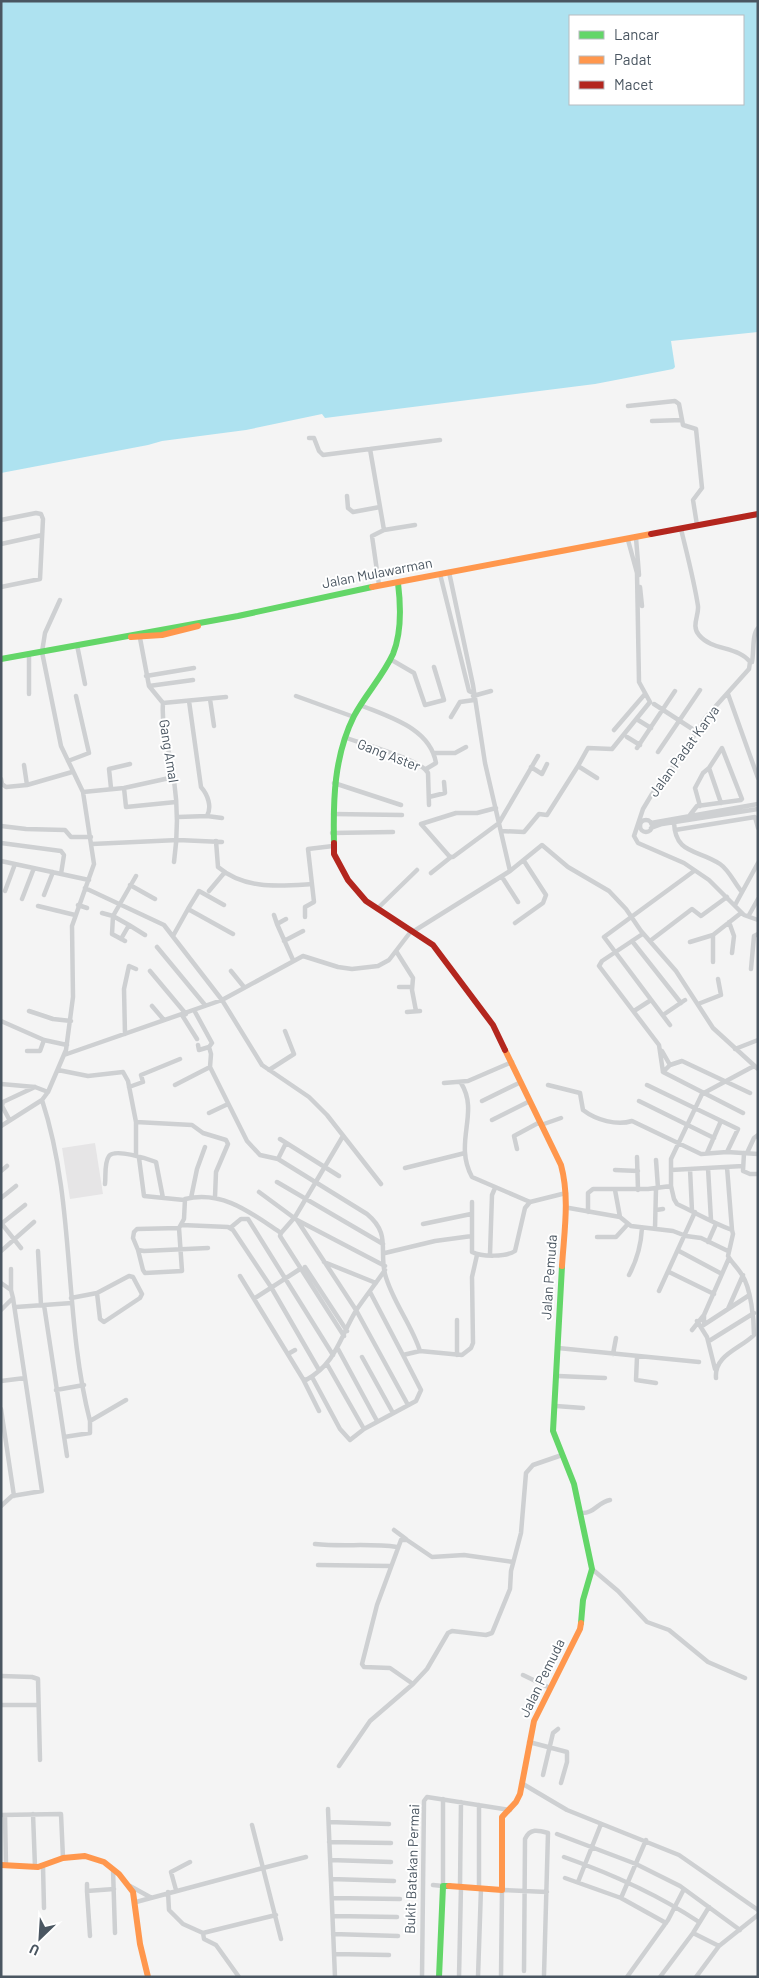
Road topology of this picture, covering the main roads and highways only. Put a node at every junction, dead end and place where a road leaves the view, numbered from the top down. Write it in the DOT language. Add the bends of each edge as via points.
graph roads {
  1 [pos="758,514"];
  2 [pos="398,583"];
  3 [pos="161,632"];
  4 [pos="128,637"];
  5 [pos="1,659"];
  6 [pos="4,1865"];
  7 [pos="480,1888"];
  8 [pos="148,1977"];
  9 [pos="439,1977"];
  1 -- 2 [label="main road, Jalan Mulawarman"];
  2 -- 3 [label="main road, Jalan Mulawarman"];
  2 -- 7 [label="main road, Jalan Pemuda" via="400,626 397,642 354,717 334,783 333,846 340,869 366,901 434,945 463,982 493,1025 561,1165 568,1208 560,1288 553,1431 574,1484 592,1569 583,1600 580,1629 534,1721 523,1784 516,1802 502,1818 502,1890"];
  3 -- 4 [label="main road"];
  3 -- 4 [label="main road" via="140,638"];
  4 -- 5 [label="main road"];
  6 -- 8 [label="main road" via="35,1867 63,1858 86,1856 113,1869 130,1886 136,1902 140,1944"];
  7 -- 9 [label="main road, Bukit Batakan Permai" via="443,1886"];
}
